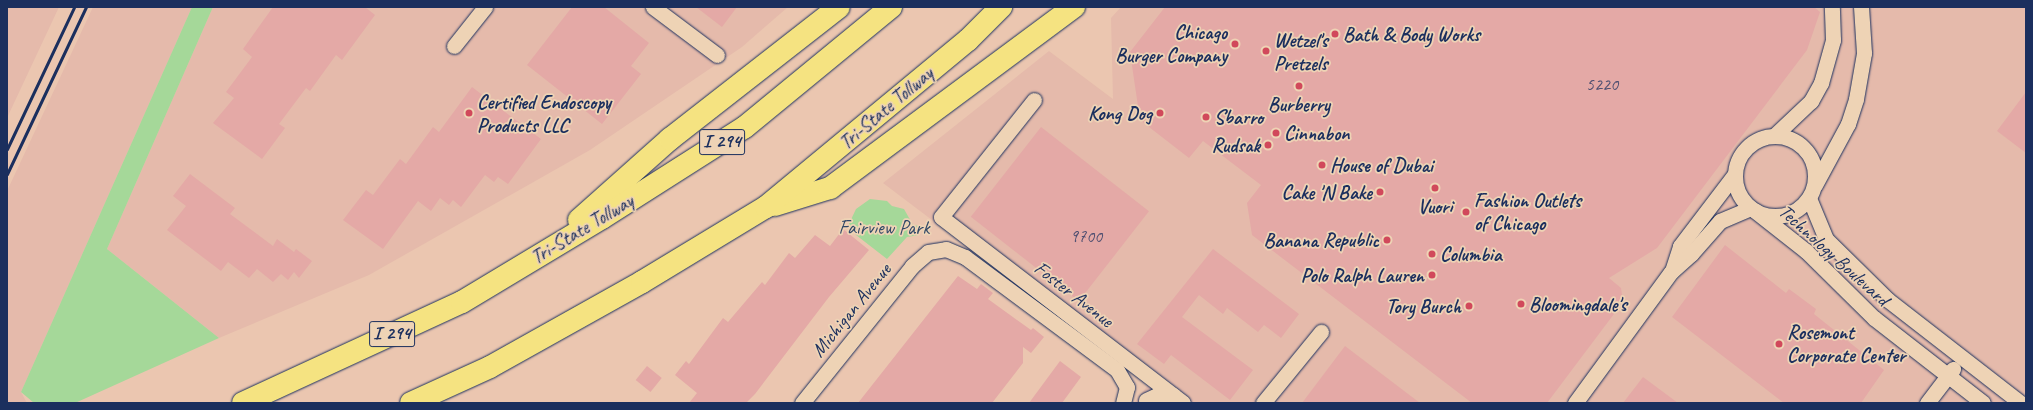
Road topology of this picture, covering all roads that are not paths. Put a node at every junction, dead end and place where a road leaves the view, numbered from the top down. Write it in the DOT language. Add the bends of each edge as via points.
graph roads {
  1 [pos="485,7"];
  2 [pos="653,7"];
  3 [pos="839,7"];
  4 [pos="892,7"];
  5 [pos="1001,7"];
  6 [pos="1074,7"];
  7 [pos="1832,7"];
  8 [pos="1861,7"];
  9 [pos="454,46"];
  10 [pos="717,55"];
  11 [pos="1034,100"];
  12 [pos="1775,135"];
  13 [pos="1734,175"];
  14 [pos="1811,193"];
  15 [pos="766,207"];
  16 [pos="1752,209"];
  17 [pos="936,250"];
  18 [pos="538,256"];
  19 [pos="1671,272"];
  20 [pos="1320,332"];
  21 [pos="1961,358"];
  22 [pos="1948,376"];
  23 [pos="1178,399"];
  24 [pos="1146,400"];
  25 [pos="243,403"];
  26 [pos="411,403"];
  27 [pos="802,403"];
  28 [pos="1123,403"];
  29 [pos="1263,403"];
  30 [pos="1575,403"];
  31 [pos="1927,403"];
  32 [pos="1983,403"];
  33 [pos="2021,403"];
  1 -- 9 [label="street"];
  2 -- 10 [label="street"];
  3 -- 18 [label="highway" via="670,139"];
  4 -- 18 [label="highway, Tri-State Tollway / I 294" via="745,127"];
  5 -- 15 [label="highway, Tri-State Tollway" via="968,40"];
  6 -- 15 [label="highway" via="830,188"];
  7 -- 12 [label="street" via="1833,40 1820,83 1806,106"];
  8 -- 14 [label="street" via="1864,53 1856,99 1848,124"];
  11 -- 23 [label="street, Foster Avenue" via="941,217"];
  12 -- 13 [label="street" via="1758,139 1747,146 1738,157"];
  12 -- 14 [label="street" via="1799,143 1808,152 1816,176"];
  13 -- 16 [label="street" via="1738,193"];
  13 -- 19 [label="street" via="1680,246"];
  14 -- 16 [label="street" via="1790,214 1765,215"];
  14 -- 21 [label="street, Technology Boulevard" via="1826,239 1888,300"];
  15 -- 26 [label="highway, Tri-State Tollway" via="642,282 490,367"];
  16 -- 19 [label="street" via="1720,221 1692,254"];
  16 -- 22 [label="street, Technology Boulevard" via="1806,251 1874,318"];
  17 -- 27 [label="street, Michigan Avenue" via="928,252 912,266"];
  17 -- 28 [label="street, Foster Avenue" via="946,249 965,257 1117,370 1127,387"];
  18 -- 25 [label="highway, Tri-State Tollway / I 294" via="462,302"];
  19 -- 30 [label="street"];
  20 -- 29 [label="street"];
  21 -- 22 [label="street"];
  21 -- 33 [label="street, Technology Boulevard"];
  22 -- 31 [label="street"];
  22 -- 32 [label="street, Technology Boulevard"];
  23 -- 24 [label="street" via="1157,395"];
}
